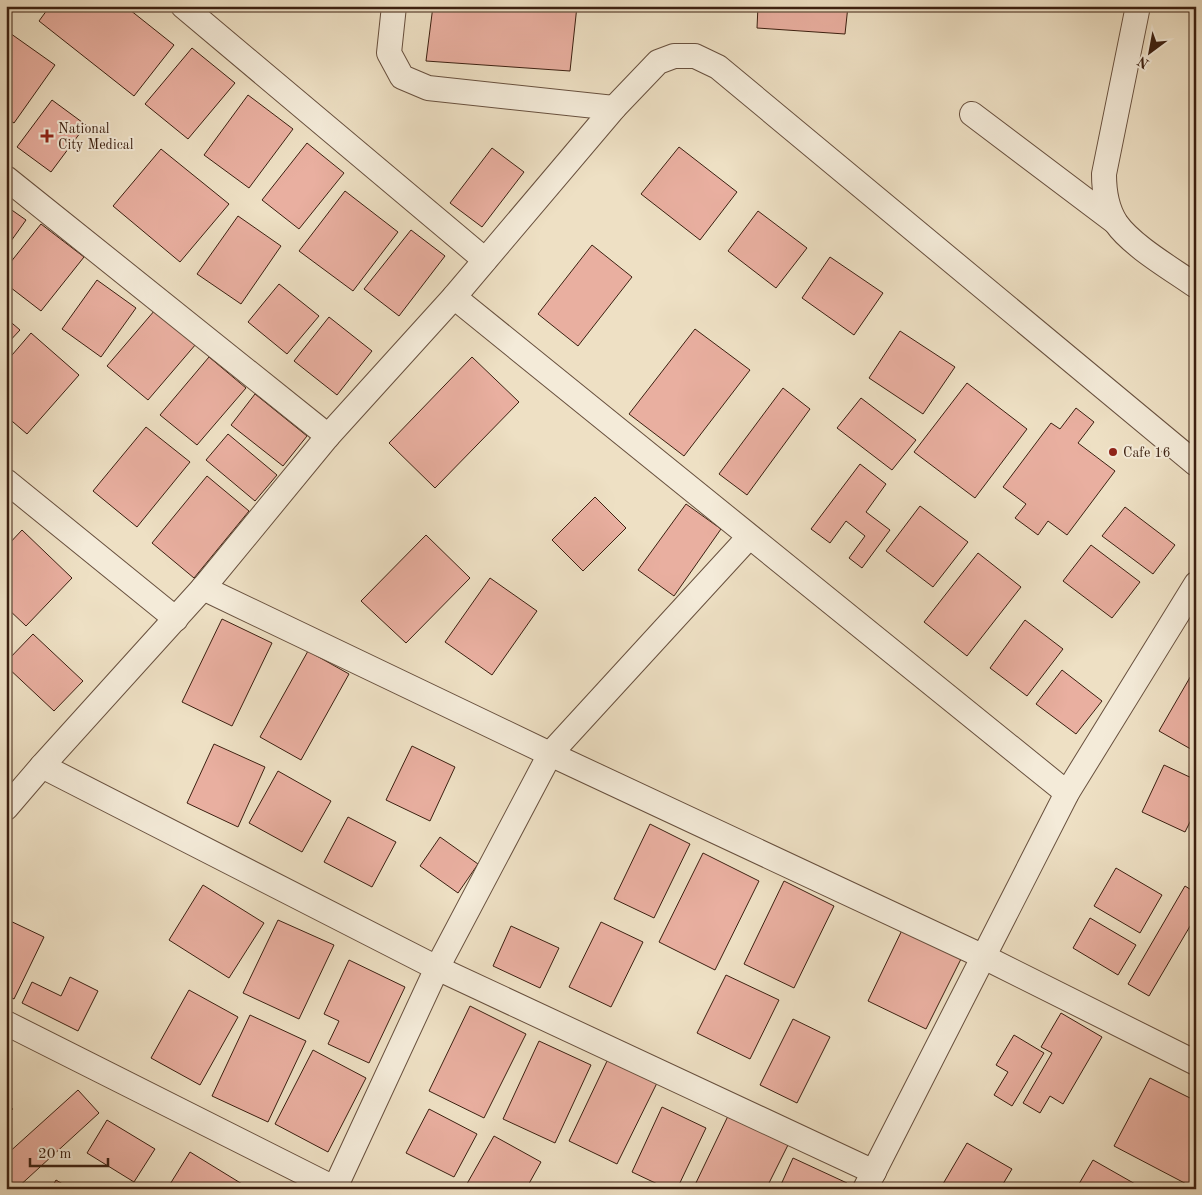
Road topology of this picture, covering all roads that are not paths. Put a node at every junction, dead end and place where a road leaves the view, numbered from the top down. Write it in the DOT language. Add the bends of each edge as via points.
graph roads {
  1 [pos="183,6"];
  2 [pos="394,6"];
  3 [pos="1138,6"];
  4 [pos="614,108"];
  5 [pos="972,114"];
  6 [pos="6,178"];
  7 [pos="1116,222"];
  8 [pos="485,260"];
  9 [pos="1196,286"];
  10 [pos="454,298"];
  11 [pos="328,436"];
  12 [pos="1193,455"];
  13 [pos="6,481"];
  14 [pos="749,537"];
  15 [pos="1196,584"];
  16 [pos="203,588"];
  17 [pos="176,619"];
  18 [pos="550,754"];
  19 [pos="42,766"];
  20 [pos="1066,793"];
  21 [pos="6,808"];
  22 [pos="982,956"];
  23 [pos="437,968"];
  24 [pos="6,1023"];
  25 [pos="1196,1063"];
  26 [pos="869,1180"];
  27 [pos="335,1188"];
  1 -- 8 [label="street"];
  2 -- 4 [label="street" via="389,53 402,78 428,88"];
  3 -- 7 [label="street" via="1104,174 1104,191"];
  4 -- 8 [label="street"];
  4 -- 12 [label="street" via="658,62 674,56 695,56 718,66"];
  5 -- 7 [label="street"];
  6 -- 11 [label="street"];
  7 -- 9 [label="street" via="1136,243"];
  8 -- 10 [label="street"];
  10 -- 11 [label="street"];
  10 -- 14 [label="street"];
  11 -- 16 [label="street"];
  13 -- 17 [label="street"];
  14 -- 18 [label="street"];
  14 -- 20 [label="street"];
  15 -- 20 [label="street"];
  16 -- 17 [label="street"];
  16 -- 18 [label="street"];
  17 -- 19 [label="street"];
  18 -- 22 [label="street"];
  18 -- 23 [label="street"];
  19 -- 21 [label="street"];
  19 -- 23 [label="street"];
  20 -- 22 [label="street"];
  22 -- 25 [label="street"];
  22 -- 26 [label="street"];
  23 -- 26 [label="street"];
  23 -- 27 [label="street"];
  24 -- 27 [label="street"];
}
